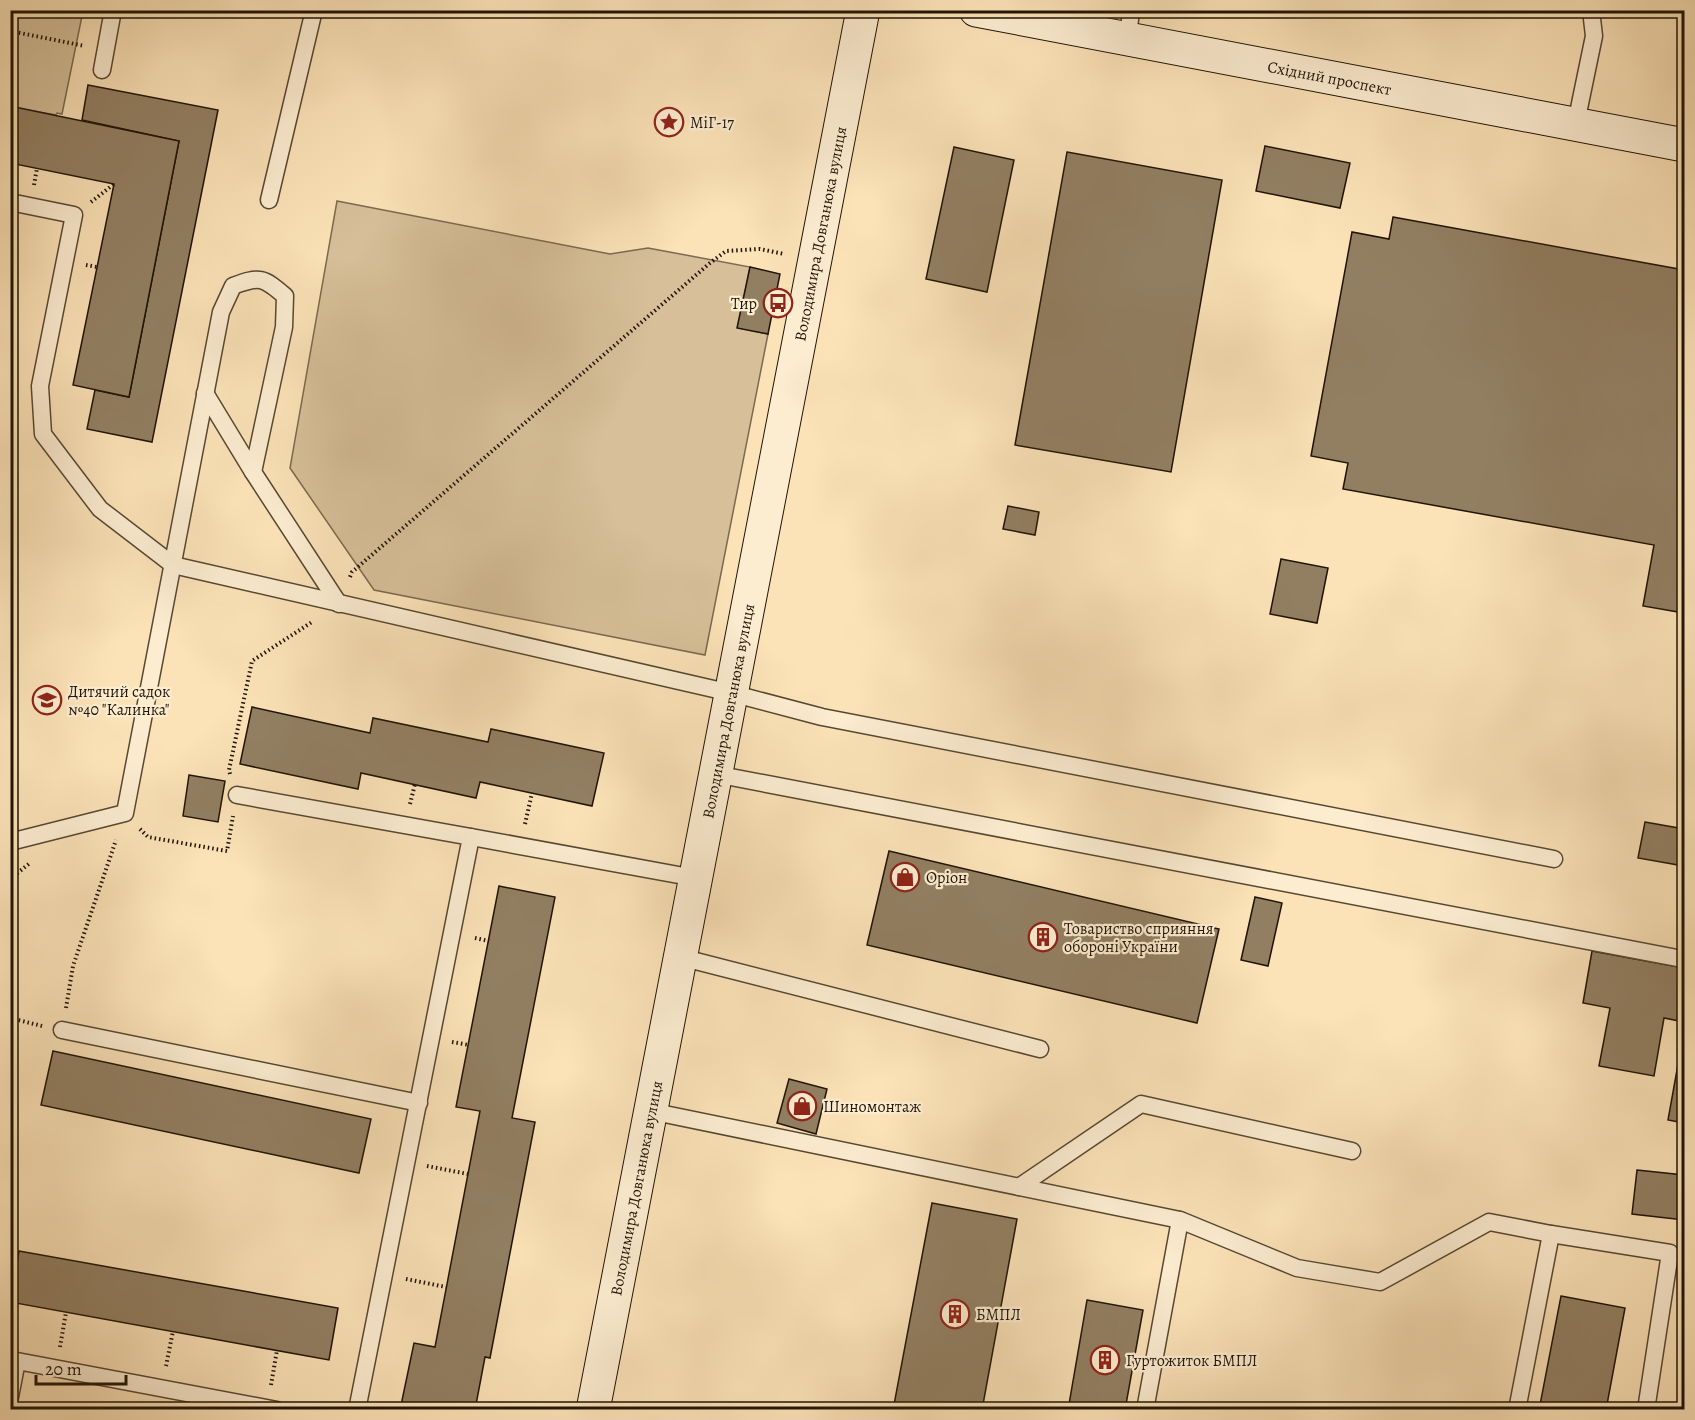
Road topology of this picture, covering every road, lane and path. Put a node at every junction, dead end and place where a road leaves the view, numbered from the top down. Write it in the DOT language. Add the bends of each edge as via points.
graph roads {
  1 [pos="113,10"];
  2 [pos="314,10"];
  3 [pos="863,10"];
  4 [pos="976,10"];
  5 [pos="1592,10"];
  6 [pos="1130,24"];
  7 [pos="10,31"];
  8 [pos="106,50"];
  9 [pos="102,70"];
  10 [pos="1576,123"];
  11 [pos="1684,145"];
  12 [pos="269,200"];
  13 [pos="10,202"];
  14 [pos="748,250"];
  15 [pos="206,393"];
  16 [pos="253,472"];
  17 [pos="173,565"];
  18 [pos="339,604"];
  19 [pos="731,693"];
  20 [pos="715,774"];
  21 [pos="532,793"];
  22 [pos="237,795"];
  23 [pos="125,813"];
  24 [pos="471,837"];
  25 [pos="10,842"];
  26 [pos="520,847"];
  27 [pos="1554,859"];
  28 [pos="695,878"];
  29 [pos="680,957"];
  30 [pos="1677,958"];
  31 [pos="10,1018"];
  32 [pos="62,1030"];
  33 [pos="1040,1049"];
  34 [pos="419,1103"];
  35 [pos="650,1112"];
  36 [pos="1352,1150"];
  37 [pos="407,1162"];
  38 [pos="468,1174"];
  39 [pos="1019,1187"];
  40 [pos="1180,1220"];
  41 [pos="1551,1234"];
  42 [pos="384,1275"];
  43 [pos="446,1287"];
  44 [pos="66,1312"];
  45 [pos="173,1332"];
  46 [pos="277,1350"];
  47 [pos="56,1368"];
  48 [pos="162,1388"];
  49 [pos="10,1397"];
  50 [pos="272,1409"];
  51 [pos="357,1410"];
  52 [pos="593,1410"];
  53 [pos="1145,1410"];
  54 [pos="1517,1410"];
  55 [pos="1646,1410"];
  1 -- 8 [label="lane"];
  2 -- 12 [label="lane"];
  3 -- 19 [label="main road, Володимира Довганюка вулиця"];
  4 -- 6 [label="main road, Східний проспект"];
  5 -- 10 [label="lane" via="1594,36"];
  6 -- 10 [label="main road, Східний проспект"];
  7 -- 8 [label="path"];
  8 -- 9 [label="lane"];
  10 -- 11 [label="main road, Східний проспект"];
  13 -- 17 [label="lane" via="74,215 40,386 43,434 100,509"];
  14 -- 18 [label="path" via="726,251 710,263 379,548 352,572"];
  15 -- 16 [label="lane"];
  15 -- 16 [label="lane" via="221,312 233,286 254,278 269,282 285,296 284,327"];
  15 -- 17 [label="lane"];
  16 -- 18 [label="lane"];
  17 -- 18 [label="lane"];
  17 -- 23 [label="lane"];
  18 -- 19 [label="lane"];
  18 -- 22 [label="path" via="252,660 229,770"];
  19 -- 20 [label="main road, Володимира Довганюка вулиця"];
  19 -- 27 [label="lane" via="822,717"];
  20 -- 28 [label="main road, Володимира Довганюка вулиця"];
  20 -- 30 [label="lane"];
  21 -- 26 [label="path"];
  22 -- 23 [label="path" via="227,851 148,837"];
  22 -- 24 [label="lane"];
  23 -- 25 [label="lane"];
  23 -- 32 [label="path" via="74,966"];
  24 -- 26 [label="lane"];
  24 -- 34 [label="lane"];
  26 -- 28 [label="lane"];
  28 -- 29 [label="main road, Володимира Довганюка вулиця"];
  29 -- 33 [label="lane"];
  29 -- 35 [label="main road, Володимира Довганюка вулиця"];
  31 -- 32 [label="path"];
  32 -- 34 [label="lane"];
  34 -- 37 [label="lane"];
  35 -- 39 [label="lane"];
  35 -- 52 [label="main road, Володимира Довганюка вулиця"];
  36 -- 39 [label="lane" via="1141,1104"];
  37 -- 38 [label="path"];
  37 -- 42 [label="lane"];
  39 -- 40 [label="lane"];
  40 -- 41 [label="lane" via="1297,1268 1380,1282 1489,1222"];
  40 -- 53 [label="lane"];
  41 -- 54 [label="lane"];
  41 -- 55 [label="lane" via="1670,1253"];
  42 -- 43 [label="path"];
  42 -- 51 [label="lane"];
  44 -- 47 [label="path"];
  45 -- 48 [label="path"];
  46 -- 50 [label="path"];
  47 -- 48 [label="lane"];
  47 -- 49 [label="lane" via="17,1362"];
  48 -- 50 [label="lane"];
}
